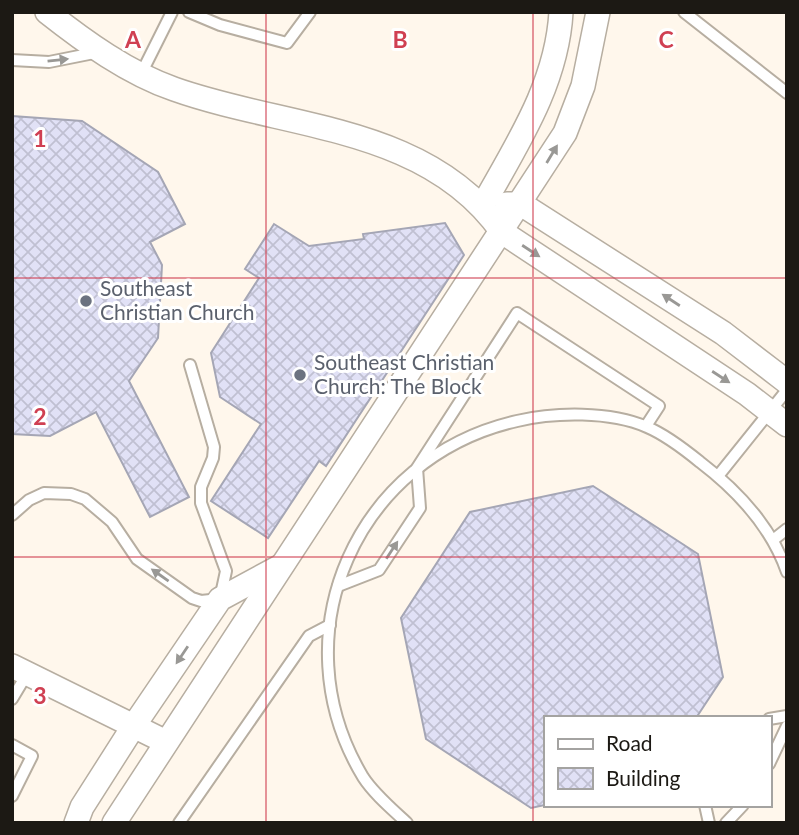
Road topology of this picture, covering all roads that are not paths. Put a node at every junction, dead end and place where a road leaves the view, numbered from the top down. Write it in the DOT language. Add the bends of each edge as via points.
graph roads {
  1 [pos="47,12"];
  2 [pos="172,12"];
  3 [pos="190,12"];
  4 [pos="310,12"];
  5 [pos="561,12"];
  6 [pos="598,12"];
  7 [pos="684,12"];
  8 [pos="103,51"];
  9 [pos="12,60"];
  10 [pos="141,74"];
  11 [pos="787,93"];
  12 [pos="521,204"];
  13 [pos="483,205"];
  14 [pos="502,233"];
  15 [pos="190,365"];
  16 [pos="787,382"];
  17 [pos="787,390"];
  18 [pos="778,418"];
  19 [pos="646,426"];
  20 [pos="417,468"];
  21 [pos="718,476"];
  22 [pos="12,516"];
  23 [pos="787,529"];
  24 [pos="773,540"];
  25 [pos="283,565"];
  26 [pos="787,572"];
  27 [pos="338,586"];
  28 [pos="220,598"];
  29 [pos="330,625"];
  30 [pos="20,670"];
  31 [pos="212,675"];
  32 [pos="12,699"];
  33 [pos="787,726"];
  34 [pos="133,727"];
  35 [pos="166,742"];
  36 [pos="12,745"];
  37 [pos="771,760"];
  38 [pos="12,796"];
  39 [pos="741,807"];
  40 [pos="76,823"];
  41 [pos="114,823"];
  42 [pos="179,823"];
  43 [pos="407,823"];
  44 [pos="726,823"];
  1 -- 8 [label="street"];
  2 -- 10 [label="lane"];
  3 -- 4 [label="lane" via="287,43"];
  5 -- 13 [label="street" via="553,65 538,106"];
  12 -- 6 [label="street, one-way" via="565,133 583,86"];
  7 -- 11 [label="lane"];
  9 -- 8 [label="lane, one-way" via="49,62"];
  8 -- 10 [label="street"];
  10 -- 13 [label="street" via="213,102 369,139 441,175"];
  12 -- 13 [label="street"];
  12 -- 14 [label="street"];
  16 -- 12 [label="street, one-way" via="723,333"];
  13 -- 14 [label="street"];
  14 -- 18 [label="street, one-way"];
  14 -- 25 [label="street"];
  15 -- 28 [label="lane" via="214,447 201,495 226,570"];
  17 -- 18 [label="lane"];
  18 -- 21 [label="lane"];
  19 -- 20 [label="lane" via="586,414 542,415 493,426 449,444"];
  19 -- 20 [label="lane" via="659,406 517,313"];
  19 -- 21 [label="lane"];
  20 -- 27 [label="lane" via="362,528"];
  27 -- 20 [label="lane, one-way" via="379,570 419,508"];
  21 -- 24 [label="lane" via="756,513"];
  28 -- 22 [label="lane, one-way" via="192,598 137,559 112,522 85,499 44,493"];
  23 -- 24 [label="lane"];
  24 -- 26 [label="lane"];
  25 -- 28 [label="street"];
  25 -- 31 [label="street"];
  27 -- 29 [label="lane"];
  28 -- 31 [label="street" via="221,636"];
  28 -- 34 [label="street, one-way"];
  29 -- 42 [label="lane" via="309,636"];
  29 -- 43 [label="lane" via="332,703 344,738 364,779"];
  30 -- 32 [label="lane"];
  30 -- 34 [label="street"];
  31 -- 35 [label="street"];
  33 -- 37 [label="lane"];
  34 -- 35 [label="street"];
  34 -- 40 [label="street"];
  35 -- 41 [label="street"];
  36 -- 38 [label="lane" via="32,756"];
  39 -- 44 [label="lane"];
}
